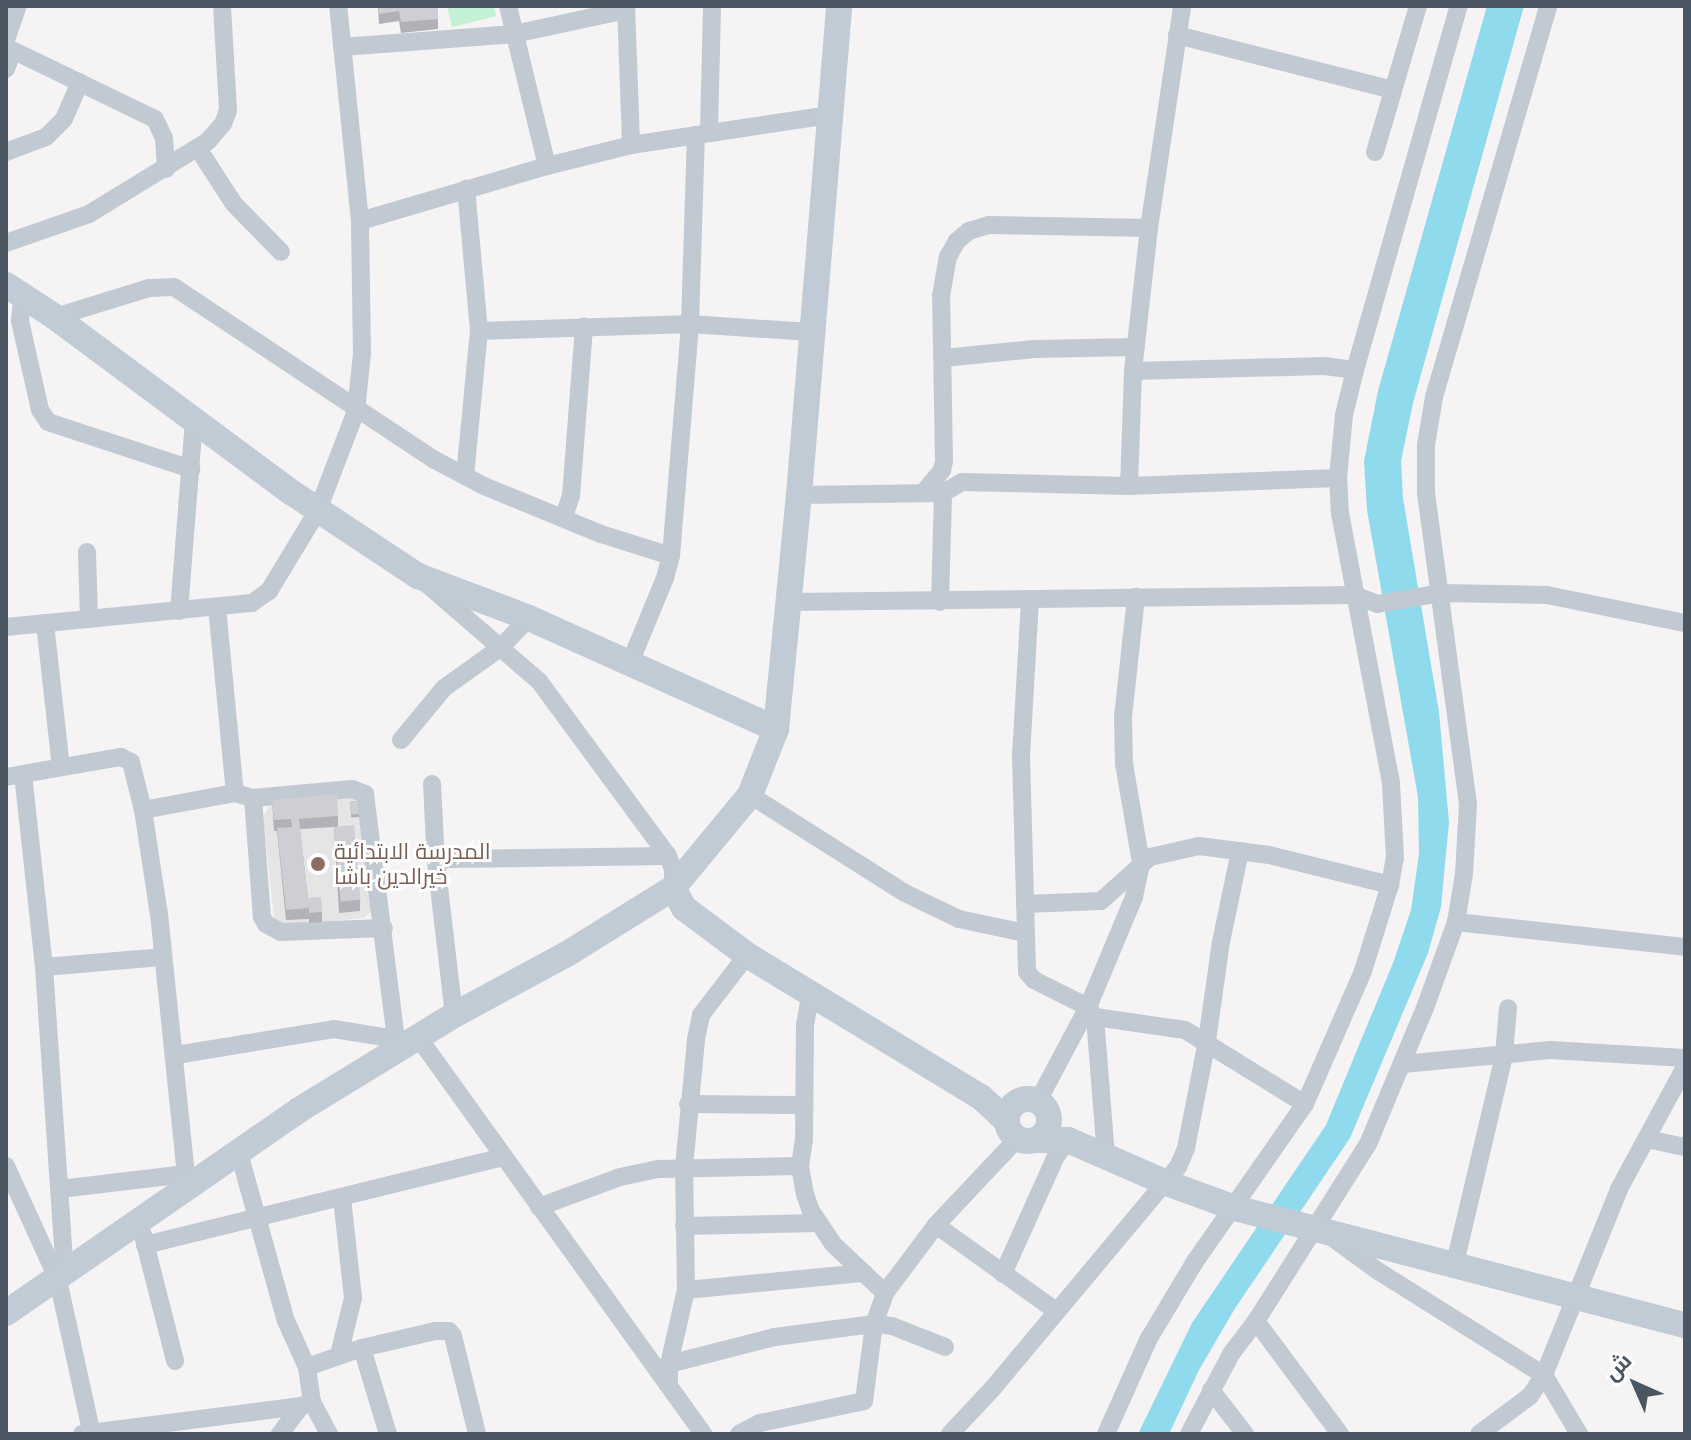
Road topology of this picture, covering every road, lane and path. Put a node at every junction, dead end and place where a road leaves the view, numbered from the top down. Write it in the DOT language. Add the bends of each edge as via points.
graph roads {
  1 [pos="18,6"];
  2 [pos="222,6"];
  3 [pos="338,6"];
  4 [pos="508,6"];
  5 [pos="712,6"];
  6 [pos="839,6"];
  7 [pos="1182,6"];
  8 [pos="1418,6"];
  9 [pos="1459,6"];
  10 [pos="1548,6"];
  11 [pos="626,8"];
  12 [pos="514,34"];
  13 [pos="1177,35"];
  14 [pos="8,46"];
  15 [pos="342,47"];
  16 [pos="6,69"];
  17 [pos="80,82"];
  18 [pos="1393,90"];
  19 [pos="829,115"];
  20 [pos="702,133"];
  21 [pos="631,145"];
  22 [pos="199,150"];
  23 [pos="6,152"];
  24 [pos="1375,152"];
  25 [pos="547,166"];
  26 [pos="166,169"];
  27 [pos="466,189"];
  28 [pos="360,221"];
  29 [pos="1149,228"];
  30 [pos="6,243"];
  31 [pos="281,252"];
  32 [pos="14,290"];
  33 [pos="55,317"];
  34 [pos="690,324"];
  35 [pos="584,326"];
  36 [pos="479,331"];
  37 [pos="812,332"];
  38 [pos="1136,347"];
  39 [pos="943,358"];
  40 [pos="1355,370"];
  41 [pos="1133,371"];
  42 [pos="356,411"];
  43 [pos="194,419"];
  44 [pos="191,469"];
  45 [pos="465,476"];
  46 [pos="1338,478"];
  47 [pos="1129,486"];
  48 [pos="923,493"];
  49 [pos="943,493"];
  50 [pos="799,495"];
  51 [pos="318,510"];
  52 [pos="564,517"];
  53 [pos="87,552"];
  54 [pos="671,556"];
  55 [pos="418,576"];
  56 [pos="1442,593"];
  57 [pos="1354,595"];
  58 [pos="1136,597"];
  59 [pos="1030,600"];
  60 [pos="790,602"];
  61 [pos="940,602"];
  62 [pos="217,607"];
  63 [pos="179,611"];
  64 [pos="529,618"];
  65 [pos="89,619"];
  66 [pos="45,623"];
  67 [pos="1685,623"];
  68 [pos="6,627"];
  69 [pos="500,648"];
  70 [pos="630,663"];
  71 [pos="776,729"];
  72 [pos="401,740"];
  73 [pos="61,767"];
  74 [pos="14,775"];
  75 [pos="432,784"];
  76 [pos="244,795"];
  77 [pos="750,795"];
  78 [pos="143,810"];
  79 [pos="1240,851"];
  80 [pos="668,856"];
  81 [pos="436,862"];
  82 [pos="1141,863"];
  83 [pos="1390,885"];
  84 [pos="673,888"];
  85 [pos="1025,904"];
  86 [pos="1456,922"];
  87 [pos="384,928"];
  88 [pos="1025,933"];
  89 [pos="1685,947"];
  90 [pos="747,955"];
  91 [pos="162,957"];
  92 [pos="44,967"];
  93 [pos="810,997"];
  94 [pos="1508,1008"];
  95 [pos="1092,1012"];
  96 [pos="454,1015"];
  97 [pos="405,1041"];
  98 [pos="1207,1041"];
  99 [pos="176,1055"];
  100 [pos="1504,1055"];
  101 [pos="1685,1058"];
  102 [pos="1403,1064"];
  103 [pos="1685,1067"];
  104 [pos="688,1104"];
  105 [pos="1305,1104"];
  106 [pos="802,1105"];
  107 [pos="1027,1119"];
  108 [pos="1647,1139"];
  109 [pos="1068,1140"];
  110 [pos="1685,1147"];
  111 [pos="239,1153"];
  112 [pos="504,1157"];
  113 [pos="1106,1157"];
  114 [pos="6,1166"];
  115 [pos="800,1166"];
  116 [pos="684,1167"];
  117 [pos="186,1181"];
  118 [pos="1164,1182"];
  119 [pos="60,1189"];
  120 [pos="342,1198"];
  121 [pos="539,1207"];
  122 [pos="1246,1211"];
  123 [pos="255,1216"];
  124 [pos="818,1223"];
  125 [pos="936,1225"];
  126 [pos="684,1226"];
  127 [pos="1312,1227"];
  128 [pos="143,1233"];
  129 [pos="1455,1263"];
  130 [pos="864,1273"];
  131 [pos="1003,1274"];
  132 [pos="62,1277"];
  133 [pos="686,1290"];
  134 [pos="885,1293"];
  135 [pos="1575,1294"];
  136 [pos="1056,1311"];
  137 [pos="6,1313"];
  138 [pos="1256,1321"];
  139 [pos="874,1324"];
  140 [pos="1685,1325"];
  141 [pos="945,1347"];
  142 [pos="362,1348"];
  143 [pos="339,1355"];
  144 [pos="175,1361"];
  145 [pos="669,1364"];
  146 [pos="307,1367"];
  147 [pos="1544,1375"];
  148 [pos="669,1384"];
  149 [pos="1211,1390"];
  150 [pos="306,1404"];
  151 [pos="88,1433"];
  152 [pos="280,1434"];
  153 [pos="329,1434"];
  154 [pos="388,1434"];
  155 [pos="477,1434"];
  156 [pos="703,1434"];
  157 [pos="739,1434"];
  158 [pos="950,1434"];
  159 [pos="1106,1434"];
  160 [pos="1189,1434"];
  161 [pos="1245,1434"];
  162 [pos="1340,1434"];
  163 [pos="1479,1434"];
  164 [pos="1579,1434"];
  1 -- 14 [label="street"];
  2 -- 22 [label="street" via="228,110 223,124"];
  3 -- 15 [label="street"];
  4 -- 12 [label="street"];
  5 -- 20 [label="street"];
  6 -- 19 [label="street"];
  7 -- 13 [label="street"];
  8 -- 18 [label="street"];
  9 -- 40 [label="street"];
  10 -- 56 [label="street" via="1434,397 1426,493"];
  11 -- 12 [label="street"];
  11 -- 21 [label="street"];
  12 -- 15 [label="street"];
  12 -- 25 [label="street"];
  13 -- 18 [label="street"];
  13 -- 29 [label="street"];
  14 -- 16 [label="street"];
  14 -- 17 [label="street"];
  15 -- 28 [label="street"];
  17 -- 23 [label="street" via="64,119 46,137"];
  17 -- 26 [label="street" via="155,119 164,138"];
  18 -- 24 [label="street"];
  19 -- 20 [label="street"];
  19 -- 37 [label="street"];
  20 -- 21 [label="street"];
  20 -- 34 [label="street"];
  21 -- 25 [label="street"];
  22 -- 26 [label="street"];
  22 -- 31 [label="street" via="234,204"];
  25 -- 27 [label="street"];
  26 -- 30 [label="street" via="89,214"];
  27 -- 28 [label="street"];
  27 -- 36 [label="street"];
  28 -- 42 [label="street" via="364,293"];
  29 -- 38 [label="street"];
  29 -- 39 [label="street" via="989,225 969,231 957,241 942,277"];
  32 -- 33 [label="street"];
  32 -- 44 [label="street" via="40,410 48,422"];
  33 -- 42 [label="street" via="149,288 174,287"];
  33 -- 43 [label="street"];
  34 -- 35 [label="street"];
  34 -- 37 [label="street"];
  34 -- 54 [label="street"];
  35 -- 36 [label="street"];
  35 -- 52 [label="street" via="571,496"];
  36 -- 45 [label="street"];
  37 -- 50 [label="street"];
  38 -- 39 [label="street"];
  38 -- 41 [label="street"];
  39 -- 48 [label="street" via="944,461"];
  40 -- 41 [label="street" via="1325,366"];
  40 -- 46 [label="street"];
  41 -- 47 [label="street"];
  42 -- 45 [label="street"];
  42 -- 51 [label="street"];
  43 -- 44 [label="street"];
  43 -- 51 [label="street"];
  44 -- 63 [label="street"];
  45 -- 52 [label="street"];
  46 -- 47 [label="street"];
  46 -- 57 [label="street"];
  47 -- 49 [label="street" via="962,482"];
  48 -- 49 [label="street"];
  48 -- 50 [label="street"];
  49 -- 61 [label="street"];
  50 -- 60 [label="street"];
  51 -- 55 [label="street"];
  51 -- 62 [label="street" via="269,591 252,603"];
  52 -- 54 [label="street"];
  53 -- 65 [label="street"];
  54 -- 70 [label="street"];
  55 -- 64 [label="street"];
  55 -- 69 [label="street"];
  56 -- 57 [label="street" via="1377,604"];
  56 -- 67 [label="street" via="1547,595"];
  56 -- 86 [label="street" via="1468,804"];
  57 -- 58 [label="street"];
  57 -- 83 [label="street" via="1391,783 1395,858"];
  58 -- 59 [label="street"];
  58 -- 82 [label="street" via="1123,742"];
  59 -- 61 [label="street"];
  59 -- 85 [label="street" via="1021,755"];
  60 -- 61 [label="street"];
  60 -- 71 [label="street"];
  62 -- 63 [label="street"];
  62 -- 76 [label="street"];
  63 -- 65 [label="street"];
  64 -- 69 [label="street"];
  64 -- 70 [label="street"];
  65 -- 66 [label="street"];
  66 -- 68 [label="street"];
  66 -- 73 [label="street"];
  69 -- 72 [label="street" via="444,688"];
  69 -- 80 [label="street" via="539,681"];
  70 -- 71 [label="street"];
  71 -- 77 [label="street"];
  73 -- 74 [label="street"];
  73 -- 78 [label="street" via="127,758"];
  74 -- 92 [label="street"];
  75 -- 81 [label="street"];
  76 -- 78 [label="street"];
  76 -- 87 [label="street" via="266,924 281,932"];
  76 -- 87 [label="street" via="352,789 365,794"];
  77 -- 84 [label="street"];
  77 -- 88 [label="street" via="905,893 959,919"];
  78 -- 91 [label="street"];
  79 -- 82 [label="street" via="1192,846"];
  79 -- 83 [label="street"];
  79 -- 98 [label="street"];
  80 -- 81 [label="street"];
  80 -- 84 [label="street"];
  81 -- 96 [label="street"];
  82 -- 85 [label="street" via="1101,901"];
  82 -- 95 [label="street"];
  83 -- 105 [label="street" via="1363,971"];
  84 -- 90 [label="street" via="684,908"];
  84 -- 96 [label="street"];
  85 -- 88 [label="street"];
  86 -- 89 [label="street"];
  86 -- 102 [label="street"];
  87 -- 97 [label="street"];
  88 -- 95 [label="street" via="1027,972"];
  90 -- 93 [label="street"];
  90 -- 104 [label="street" via="701,1015"];
  91 -- 92 [label="street"];
  91 -- 99 [label="street"];
  92 -- 119 [label="street"];
  93 -- 106 [label="street"];
  93 -- 107 [label="street"];
  94 -- 100 [label="street"];
  95 -- 98 [label="street" via="1185,1030"];
  95 -- 107 [label="street"];
  95 -- 113 [label="street"];
  96 -- 97 [label="street"];
  97 -- 99 [label="street" via="334,1029"];
  97 -- 111 [label="street"];
  97 -- 112 [label="street"];
  98 -- 105 [label="street"];
  98 -- 118 [label="street" via="1186,1148"];
  99 -- 117 [label="street"];
  100 -- 101 [label="street" via="1550,1050"];
  100 -- 102 [label="street"];
  100 -- 129 [label="street"];
  102 -- 127 [label="street" via="1368,1144"];
  103 -- 108 [label="street"];
  104 -- 106 [label="street"];
  104 -- 116 [label="street"];
  105 -- 122 [label="street"];
  106 -- 115 [label="street"];
  107 -- 109 [label="street"];
  107 -- 125 [label="street"];
  108 -- 110 [label="street"];
  108 -- 135 [label="street" via="1619,1189"];
  109 -- 113 [label="street"];
  109 -- 131 [label="street"];
  111 -- 117 [label="street"];
  111 -- 123 [label="street"];
  112 -- 120 [label="street"];
  112 -- 121 [label="street"];
  113 -- 118 [label="street"];
  114 -- 132 [label="street"];
  115 -- 116 [label="street"];
  115 -- 124 [label="street"];
  116 -- 121 [label="street" via="620,1177"];
  116 -- 126 [label="street"];
  117 -- 119 [label="street"];
  117 -- 128 [label="street"];
  118 -- 122 [label="street"];
  118 -- 136 [label="street"];
  119 -- 132 [label="street"];
  120 -- 123 [label="street"];
  120 -- 143 [label="street" via="353,1298"];
  121 -- 148 [label="street"];
  122 -- 127 [label="street"];
  122 -- 159 [label="street" via="1194,1263 1148,1340"];
  123 -- 128 [label="street"];
  123 -- 146 [label="street" via="286,1321"];
  124 -- 126 [label="street"];
  124 -- 130 [label="street"];
  125 -- 131 [label="street"];
  125 -- 134 [label="street"];
  126 -- 133 [label="street"];
  127 -- 129 [label="street"];
  127 -- 138 [label="street"];
  127 -- 147 [label="street"];
  128 -- 132 [label="street"];
  128 -- 144 [label="street"];
  129 -- 135 [label="street"];
  130 -- 133 [label="street"];
  130 -- 134 [label="street"];
  131 -- 136 [label="street"];
  132 -- 137 [label="street"];
  132 -- 151 [label="street"];
  133 -- 145 [label="street"];
  134 -- 139 [label="street"];
  135 -- 140 [label="street"];
  135 -- 147 [label="street"];
  136 -- 158 [label="street"];
  138 -- 149 [label="street"];
  138 -- 162 [label="street"];
  139 -- 141 [label="street"];
  139 -- 145 [label="street" via="775,1337"];
  139 -- 157 [label="street" via="864,1401 760,1423"];
  142 -- 143 [label="street"];
  142 -- 154 [label="street"];
  142 -- 155 [label="street" via="449,1331"];
  143 -- 146 [label="street"];
  145 -- 148 [label="street"];
  146 -- 150 [label="street"];
  147 -- 163 [label="street" via="1530,1396"];
  147 -- 164 [label="street"];
  148 -- 156 [label="street"];
  149 -- 160 [label="street"];
  149 -- 161 [label="street"];
  150 -- 151 [label="street"];
  150 -- 152 [label="street"];
  150 -- 153 [label="street"];
}
